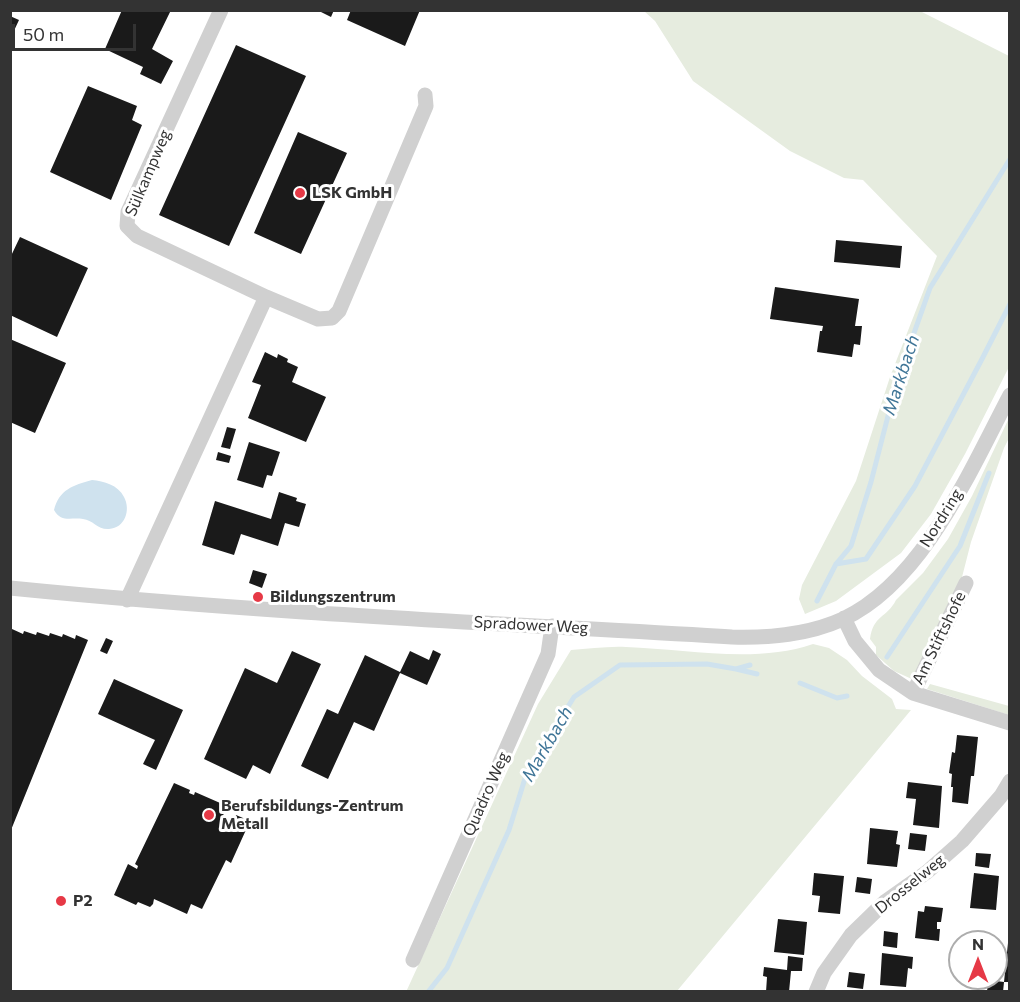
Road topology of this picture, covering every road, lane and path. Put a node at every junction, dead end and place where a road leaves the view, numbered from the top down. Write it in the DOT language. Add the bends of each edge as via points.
graph roads {
  1 [pos="221,10"];
  2 [pos="425,95"];
  3 [pos="266,297"];
  4 [pos="1010,395"];
  5 [pos="966,583"];
  6 [pos="10,588"];
  7 [pos="127,600"];
  8 [pos="844,618"];
  9 [pos="552,626"];
  10 [pos="913,693"];
  11 [pos="1010,723"];
  12 [pos="1010,781"];
  13 [pos="413,960"];
  14 [pos="816,992"];
  1 -- 3 [label="street, Sülkampweg" via="128,212 127,226 137,236"];
  2 -- 3 [label="street, Sülkampweg" via="426,106 339,311 332,318 318,319"];
  3 -- 7 [label="street"];
  4 -- 8 [label="street, Nordring" via="929,540 898,578"];
  5 -- 10 [label="street, Am Stiftshofe"];
  6 -- 7 [label="street, Spradower Weg"];
  7 -- 9 [label="street, Spradower Weg"];
  8 -- 9 [label="street, Spradower Weg" via="794,634 763,638"];
  8 -- 10 [label="street" via="855,641 879,670"];
  9 -- 13 [label="street, Quadro Weg" via="548,654"];
  10 -- 11 [label="street"];
  12 -- 14 [label="street, Drosselweg" via="962,841 850,935"];
}
